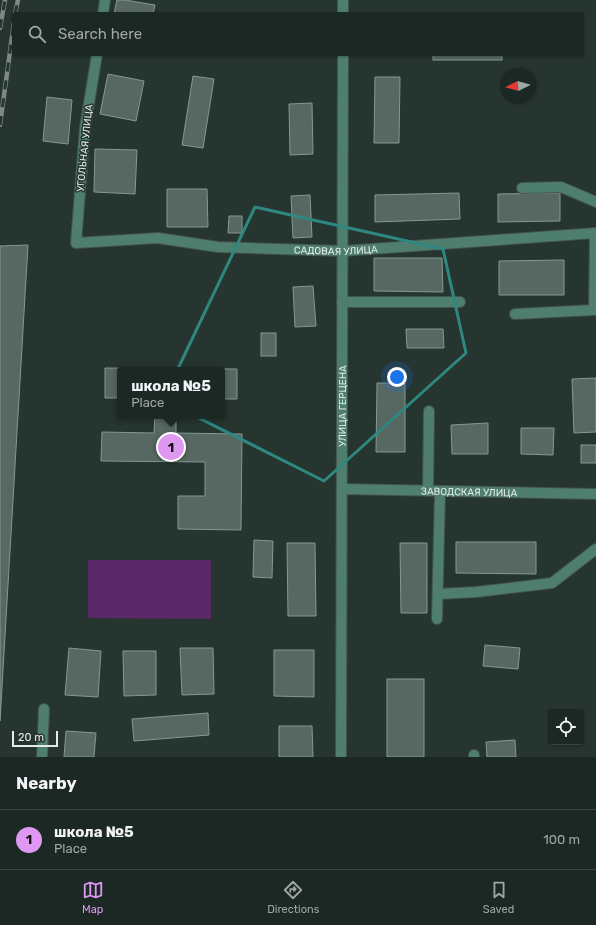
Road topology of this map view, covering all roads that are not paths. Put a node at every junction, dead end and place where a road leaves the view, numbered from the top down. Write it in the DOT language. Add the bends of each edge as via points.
graph roads {
  1 [pos="105,0"];
  2 [pos="343,0"];
  3 [pos="103,12"];
  4 [pos="343,12"];
  5 [pos="97,56"];
  6 [pos="343,56"];
  7 [pos="522,188"];
  8 [pos="596,202"];
  9 [pos="596,233"];
  10 [pos="76,243"];
  11 [pos="343,251"];
  12 [pos="342,302"];
  13 [pos="460,302"];
  14 [pos="515,314"];
  15 [pos="429,410"];
  16 [pos="342,489"];
  17 [pos="428,491"];
  18 [pos="440,491"];
  19 [pos="596,494"];
  20 [pos="596,549"];
  21 [pos="438,594"];
  22 [pos="437,619"];
  23 [pos="44,709"];
  24 [pos="42,757"];
  25 [pos="341,757"];
  1 -- 3 [label="street"];
  2 -- 4 [label="street"];
  5 -- 10 [label="street, УГОЛЬНАЯ УЛИЦА" via="85,128"];
  6 -- 11 [label="street, УЛИЦА ГЕРЦЕНА"];
  7 -- 8 [label="street" via="561,187"];
  9 -- 11 [label="street, САДОВАЯ УЛИЦА"];
  9 -- 14 [label="street" via="594,310"];
  10 -- 11 [label="street, САДОВАЯ УЛИЦА" via="158,238 218,247"];
  11 -- 12 [label="street, УЛИЦА ГЕРЦЕНА"];
  12 -- 13 [label="street"];
  12 -- 16 [label="street, УЛИЦА ГЕРЦЕНА"];
  15 -- 17 [label="street"];
  16 -- 17 [label="street, ЗАВОДСКАЯ УЛИЦА"];
  16 -- 25 [label="street, УЛИЦА ГЕРЦЕНА"];
  17 -- 18 [label="street, ЗАВОДСКАЯ УЛИЦА"];
  18 -- 19 [label="street, ЗАВОДСКАЯ УЛИЦА"];
  18 -- 21 [label="street"];
  20 -- 21 [label="street" via="552,583"];
  21 -- 22 [label="street"];
  23 -- 24 [label="street"];
}
